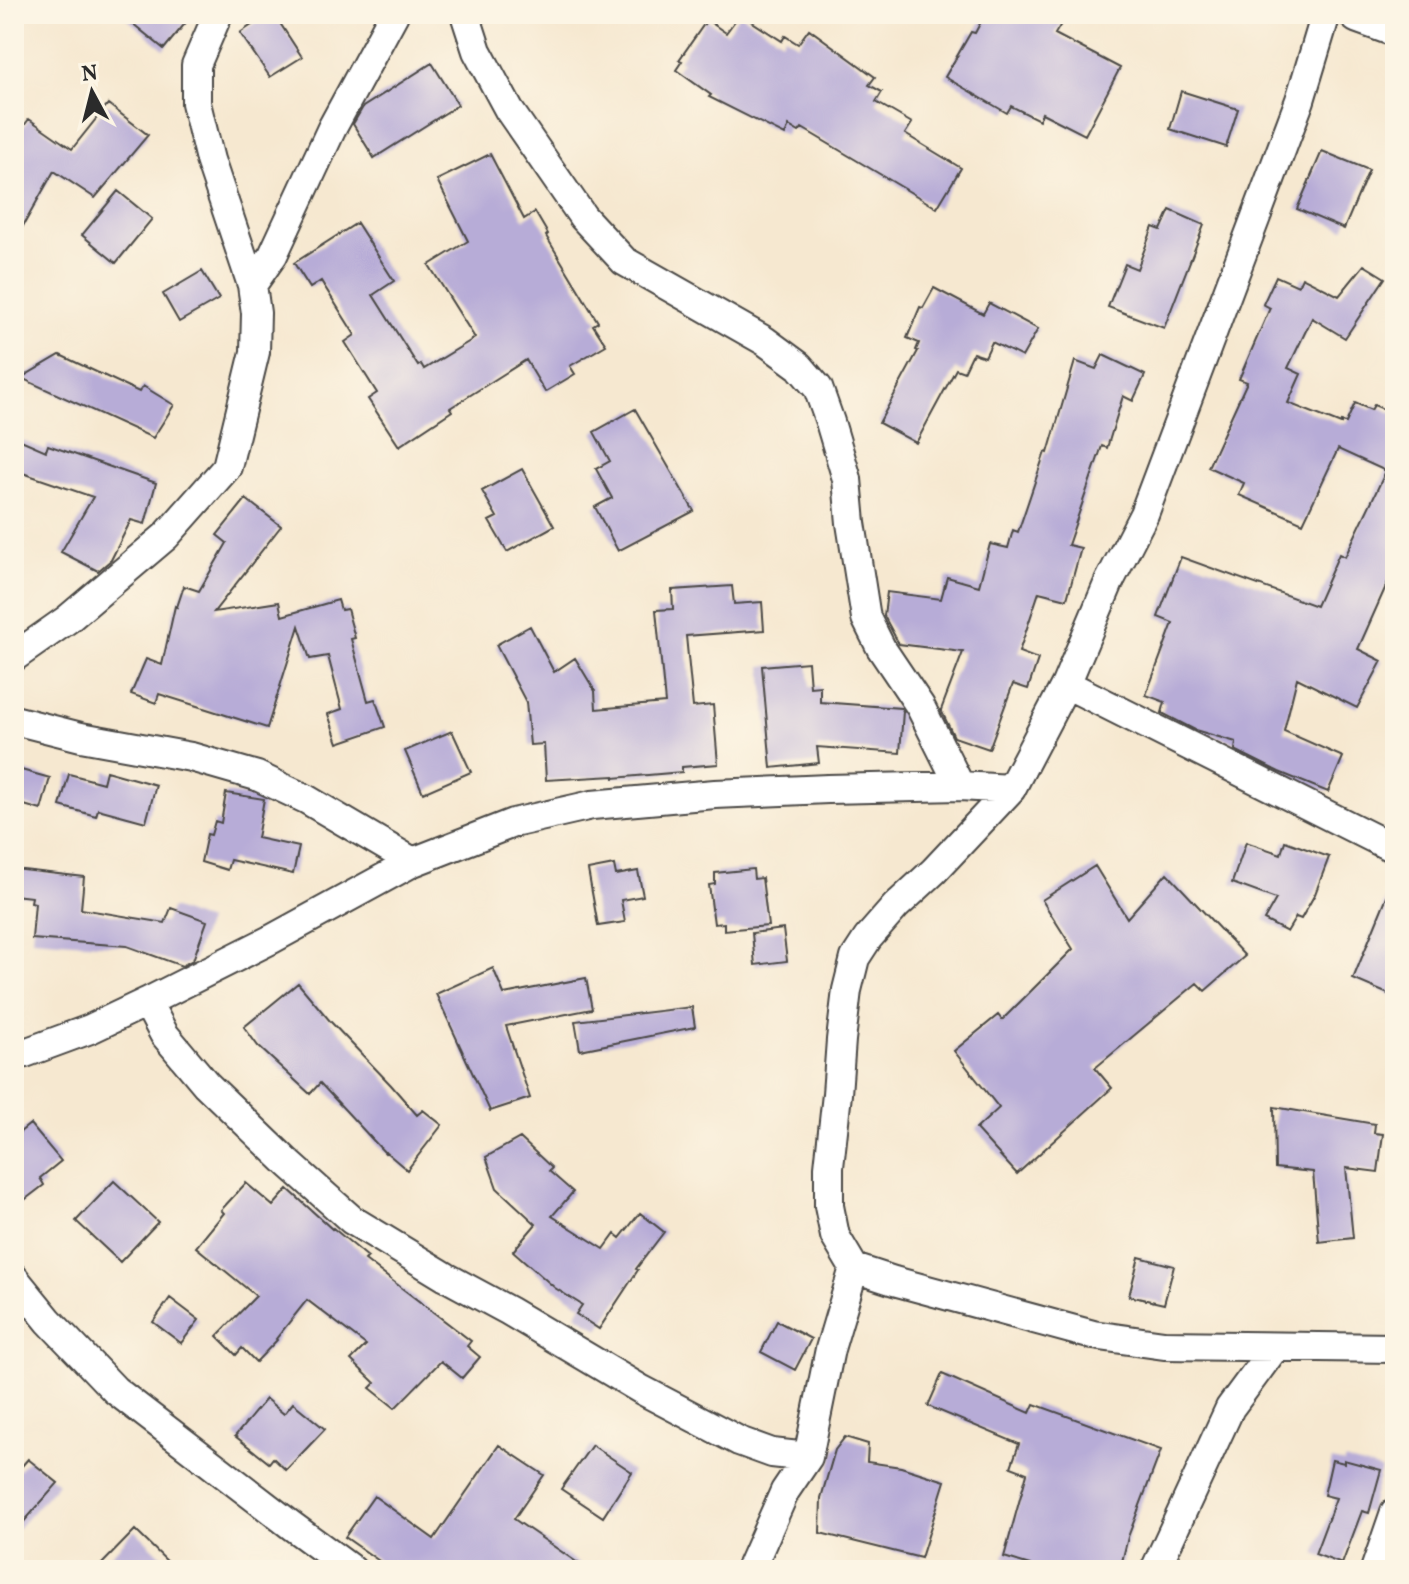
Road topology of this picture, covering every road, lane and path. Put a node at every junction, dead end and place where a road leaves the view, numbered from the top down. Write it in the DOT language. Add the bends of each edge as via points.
graph roads {
  1 [pos="218,14"];
  2 [pos="394,14"];
  3 [pos="465,14"];
  4 [pos="1326,14"];
  5 [pos="1359,14"];
  6 [pos="1395,27"];
  7 [pos="252,285"];
  8 [pos="14,657"];
  9 [pos="1066,684"];
  10 [pos="14,720"];
  11 [pos="960,786"];
  12 [pos="1011,789"];
  13 [pos="1395,849"];
  14 [pos="413,862"];
  15 [pos="147,1002"];
  16 [pos="14,1057"];
  17 [pos="854,1268"];
  18 [pos="14,1278"];
  19 [pos="1275,1347"];
  20 [pos="1395,1348"];
  21 [pos="808,1457"];
  22 [pos="1395,1512"];
  23 [pos="352,1570"];
  24 [pos="750,1570"];
  25 [pos="1155,1570"];
  26 [pos="1375,1570"];
  1 -- 7 [label="street" via="196,65 196,103"];
  2 -- 7 [label="street" via="332,128 273,255"];
  3 -- 11 [label="street" via="477,51 509,110 583,217 624,261 765,341 818,388 847,479 866,618 920,706"];
  4 -- 9 [label="street" via="1300,100 1144,514"];
  5 -- 6 [label="street"];
  7 -- 8 [label="street" via="255,352 227,467 166,536"];
  9 -- 12 [label="street"];
  9 -- 13 [label="street"];
  10 -- 14 [label="street" via="257,776"];
  11 -- 12 [label="street"];
  11 -- 14 [label="street" via="715,794 592,805 513,823"];
  12 -- 17 [label="street" via="896,906 855,958 829,1167 835,1236"];
  14 -- 15 [label="street"];
  15 -- 16 [label="street"];
  15 -- 21 [label="street" via="164,1034 206,1084 352,1220 642,1390 772,1453"];
  17 -- 19 [label="street" via="1093,1335 1164,1345"];
  17 -- 21 [label="street" via="830,1349"];
  18 -- 23 [label="street" via="115,1390"];
  19 -- 20 [label="street"];
  19 -- 25 [label="street" via="1230,1408"];
  21 -- 24 [label="street" via="785,1491"];
  22 -- 26 [label="street"];
}
